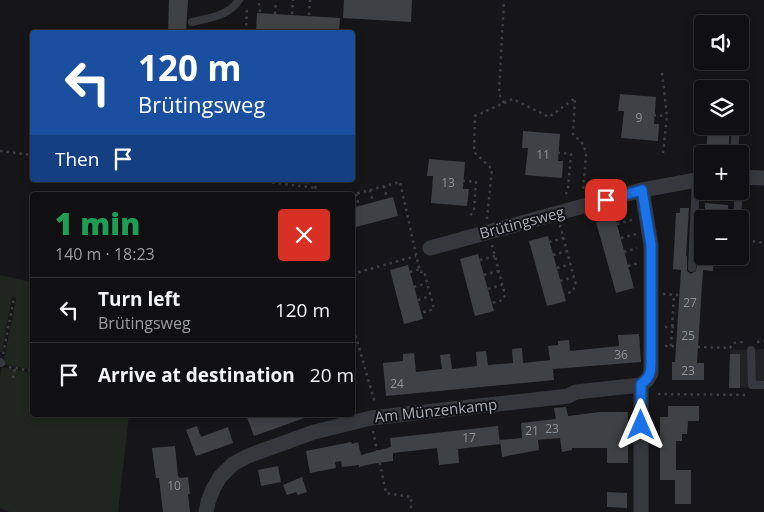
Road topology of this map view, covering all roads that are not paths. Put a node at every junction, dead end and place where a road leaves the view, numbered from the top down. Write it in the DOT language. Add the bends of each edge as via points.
graph roads {
  1 [pos="239,0"];
  2 [pos="192,22"];
  3 [pos="749,177"];
  4 [pos="764,178"];
  5 [pos="694,181"];
  6 [pos="642,190"];
  7 [pos="697,200"];
  8 [pos="430,248"];
  9 [pos="692,268"];
  10 [pos="750,346"];
  11 [pos="641,384"];
  12 [pos="764,385"];
  13 [pos="206,512"];
  14 [pos="641,512"];
  1 -- 2 [label="lane" via="222,15"];
  3 -- 4 [label="street"];
  5 -- 6 [label="street, Brütingsweg"];
  6 -- 8 [label="street, Brütingsweg"];
  6 -- 11 [label="street" via="651,245 650,373"];
  7 -- 9 [label="lane"];
  10 -- 12 [label="lane" via="752,385"];
  11 -- 13 [label="street, Am Münzenkamp" via="576,392 561,397 375,417 314,432 233,464 213,489"];
  11 -- 14 [label="street"];
}
